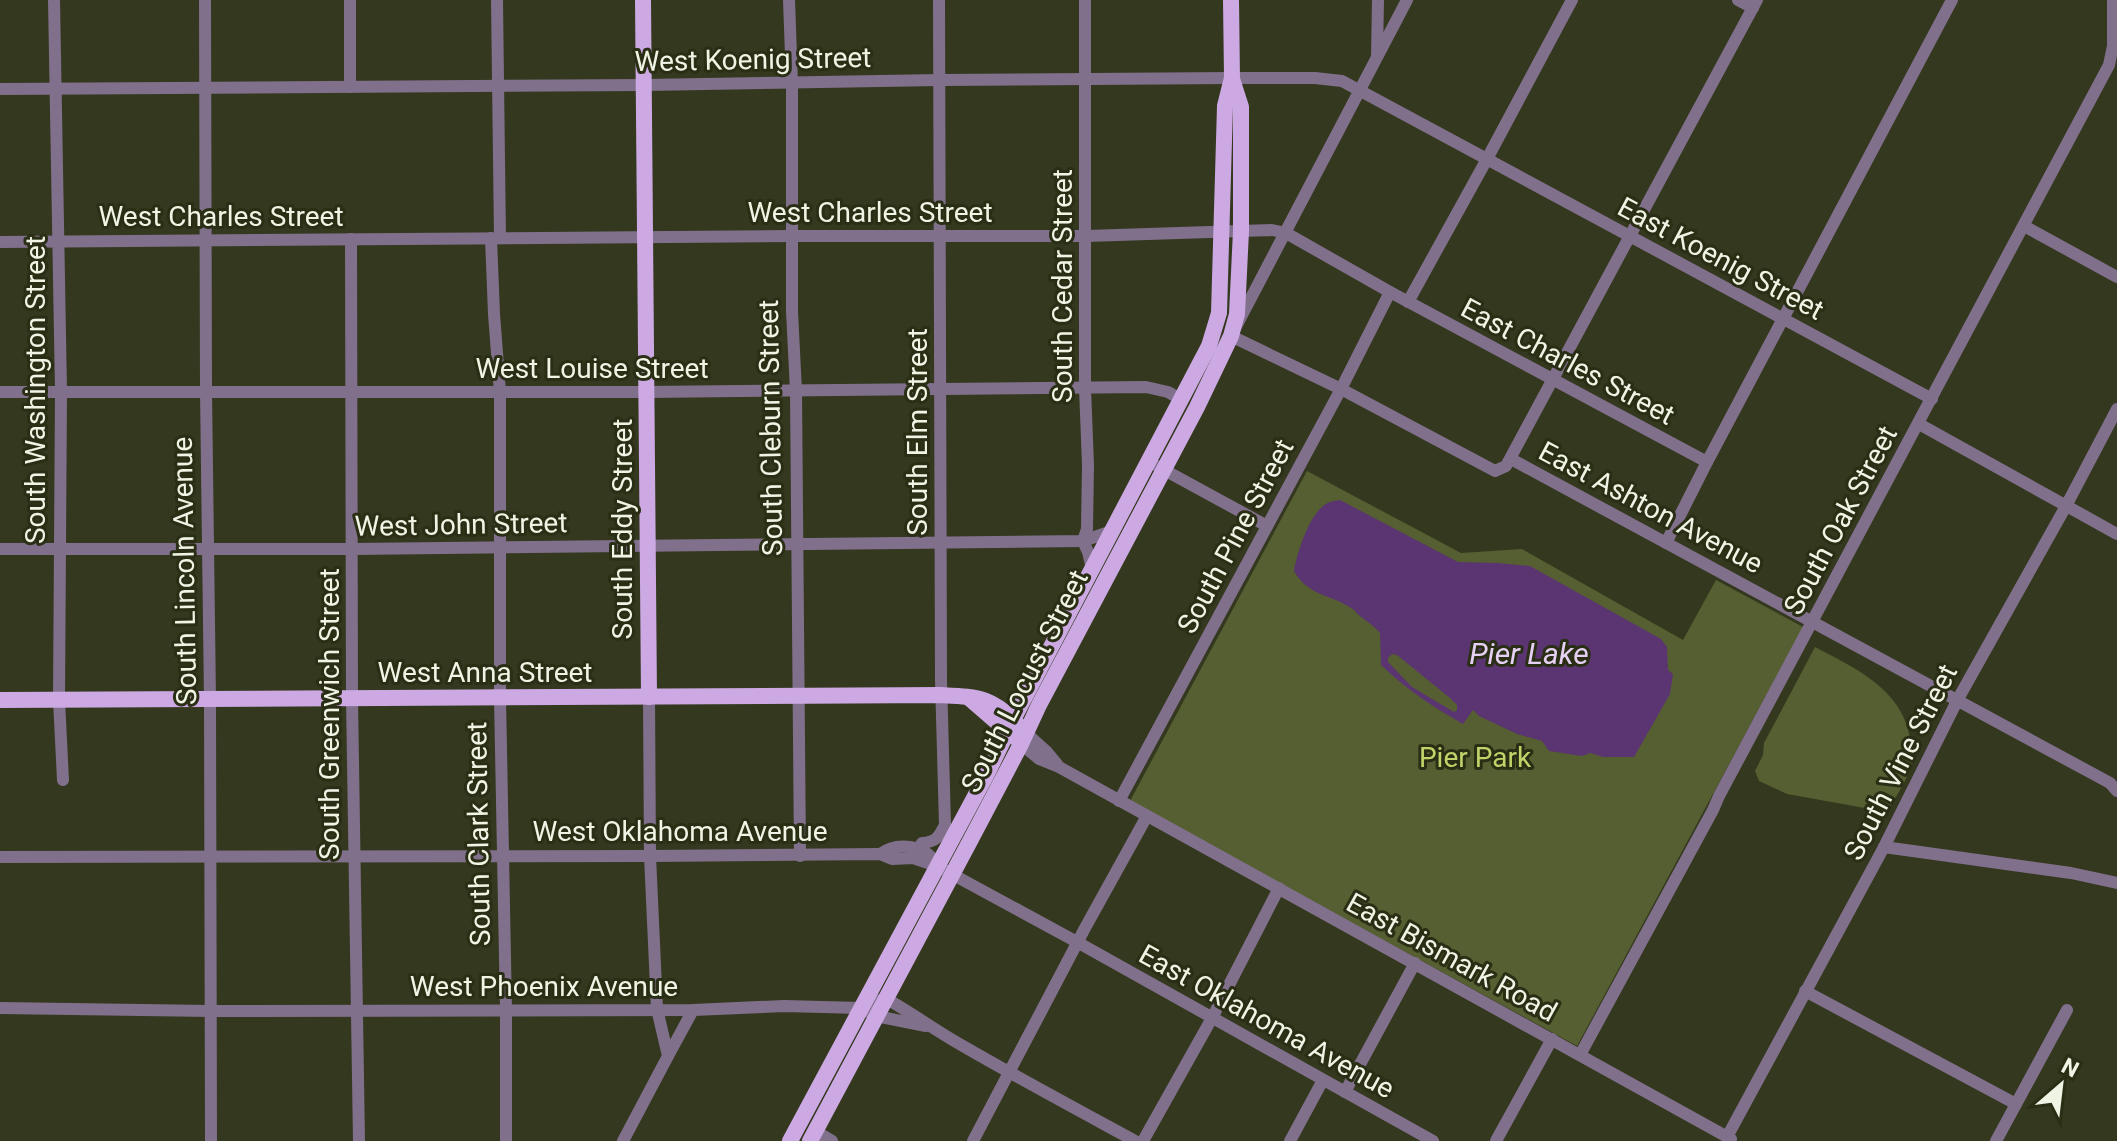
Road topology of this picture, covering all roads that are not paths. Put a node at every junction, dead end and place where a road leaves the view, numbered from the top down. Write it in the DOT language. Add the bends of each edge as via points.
graph roads {
  1 [pos="54,0"];
  2 [pos="205,0"];
  3 [pos="350,0"];
  4 [pos="497,0"];
  5 [pos="643,0"];
  6 [pos="789,0"];
  7 [pos="939,0"];
  8 [pos="1085,0"];
  9 [pos="1231,0"];
  10 [pos="1378,0"];
  11 [pos="1407,0"];
  12 [pos="1572,0"];
  13 [pos="1738,0"];
  14 [pos="1952,0"];
  15 [pos="2113,0"];
  16 [pos="1755,4"];
  17 [pos="1377,59"];
  18 [pos="2114,60"];
  19 [pos="1232,78"];
  20 [pos="1085,79"];
  21 [pos="939,80"];
  22 [pos="792,83"];
  23 [pos="645,85"];
  24 [pos="498,86"];
  25 [pos="350,87"];
  26 [pos="206,88"];
  27 [pos="0,89"];
  28 [pos="55,89"];
  29 [pos="1361,90"];
  30 [pos="1487,159"];
  31 [pos="2024,226"];
  32 [pos="1241,231"];
  33 [pos="1221,232"];
  34 [pos="1286,233"];
  35 [pos="793,236"];
  36 [pos="940,236"];
  37 [pos="1086,236"];
  38 [pos="646,237"];
  39 [pos="1631,237"];
  40 [pos="495,238"];
  41 [pos="351,239"];
  42 [pos="205,240"];
  43 [pos="58,241"];
  44 [pos="0,242"];
  45 [pos="2117,277"];
  46 [pos="1390,292"];
  47 [pos="1408,302"];
  48 [pos="1782,319"];
  49 [pos="1231,336"];
  50 [pos="1554,381"];
  51 [pos="1085,388"];
  52 [pos="941,389"];
  53 [pos="1341,389"];
  54 [pos="61,391"];
  55 [pos="206,391"];
  56 [pos="796,391"];
  57 [pos="0,392"];
  58 [pos="352,392"];
  59 [pos="500,392"];
  60 [pos="647,392"];
  61 [pos="1932,399"];
  62 [pos="1182,400"];
  63 [pos="2117,409"];
  64 [pos="1919,424"];
  65 [pos="1511,459"];
  66 [pos="1707,462"];
  67 [pos="1156,466"];
  68 [pos="2066,506"];
  69 [pos="1267,526"];
  70 [pos="1112,531"];
  71 [pos="2117,534"];
  72 [pos="1083,541"];
  73 [pos="941,542"];
  74 [pos="1666,543"];
  75 [pos="796,544"];
  76 [pos="648,546"];
  77 [pos="60,548"];
  78 [pos="500,548"];
  79 [pos="0,549"];
  80 [pos="208,549"];
  81 [pos="352,549"];
  82 [pos="1092,569"];
  83 [pos="1812,621"];
  84 [pos="941,695"];
  85 [pos="649,697"];
  86 [pos="797,697"];
  87 [pos="500,698"];
  88 [pos="352,699"];
  89 [pos="1958,699"];
  90 [pos="0,700"];
  91 [pos="59,700"];
  92 [pos="210,700"];
  93 [pos="1010,724"];
  94 [pos="1023,738"];
  95 [pos="2117,769"];
  96 [pos="63,780"];
  97 [pos="2113,787"];
  98 [pos="2117,800"];
  99 [pos="1119,801"];
  100 [pos="1147,816"];
  101 [pos="1884,847"];
  102 [pos="918,849"];
  103 [pos="880,854"];
  104 [pos="211,856"];
  105 [pos="354,856"];
  106 [pos="503,856"];
  107 [pos="650,856"];
  108 [pos="800,856"];
  109 [pos="0,857"];
  110 [pos="944,870"];
  111 [pos="2117,883"];
  112 [pos="1279,888"];
  113 [pos="1077,942"];
  114 [pos="1415,963"];
  115 [pos="1805,991"];
  116 [pos="885,998"];
  117 [pos="0,1008"];
  118 [pos="657,1009"];
  119 [pos="506,1010"];
  120 [pos="693,1010"];
  121 [pos="2067,1010"];
  122 [pos="212,1011"];
  123 [pos="357,1011"];
  124 [pos="868,1012"];
  125 [pos="1212,1018"];
  126 [pos="929,1026"];
  127 [pos="1552,1039"];
  128 [pos="1580,1055"];
  129 [pos="668,1056"];
  130 [pos="1009,1073"];
  131 [pos="1323,1080"];
  132 [pos="1345,1092"];
  133 [pos="2016,1104"];
  134 [pos="812,1136"];
  135 [pos="1730,1139"];
  136 [pos="211,1141"];
  137 [pos="359,1141"];
  138 [pos="506,1141"];
  139 [pos="623,1141"];
  140 [pos="790,1141"];
  141 [pos="832,1141"];
  142 [pos="973,1141"];
  143 [pos="1134,1141"];
  144 [pos="1143,1141"];
  145 [pos="1290,1141"];
  146 [pos="1433,1141"];
  147 [pos="1496,1141"];
  148 [pos="1996,1141"];
  1 -- 28 [label="street, South Washington Street"];
  2 -- 26 [label="street, South Lincoln Avenue"];
  3 -- 25 [label="street"];
  4 -- 24 [label="street, South Clark Street"];
  5 -- 23 [label="main road, South Eddy Street"];
  6 -- 22 [label="street, South Cleburn Street"];
  7 -- 21 [label="street, South Elm Street"];
  8 -- 20 [label="street, South Cedar Street"];
  9 -- 19 [label="main road"];
  10 -- 17 [label="street"];
  11 -- 17 [label="street"];
  12 -- 30 [label="street"];
  13 -- 16 [label="street"];
  14 -- 48 [label="street"];
  15 -- 18 [label="street, South Oak Street"];
  16 -- 39 [label="street"];
  17 -- 29 [label="street"];
  18 -- 31 [label="street, South Oak Street"];
  19 -- 20 [label="street, West Koenig Street"];
  19 -- 29 [label="street, West Koenig Street" via="1315,78"];
  19 -- 32 [label="main road, South Locust Street" via="1241,107"];
  19 -- 33 [label="main road, South Locust Street" via="1225,106"];
  20 -- 21 [label="street, West Koenig Street"];
  20 -- 37 [label="street, South Cedar Street"];
  21 -- 22 [label="street, West Koenig Street"];
  21 -- 36 [label="street, South Elm Street"];
  22 -- 23 [label="street, West Koenig Street"];
  22 -- 35 [label="street, South Cleburn Street"];
  23 -- 24 [label="street, West Koenig Street"];
  23 -- 38 [label="main road, South Eddy Street"];
  24 -- 25 [label="street, West Koenig Street"];
  24 -- 40 [label="street, South Clark Street"];
  25 -- 26 [label="street, West Koenig Street"];
  26 -- 28 [label="street, West Koenig Street"];
  26 -- 42 [label="street, South Lincoln Avenue"];
  27 -- 28 [label="street, West Koenig Street"];
  28 -- 43 [label="street, South Washington Street"];
  29 -- 30 [label="street, West Koenig Street"];
  29 -- 34 [label="street"];
  30 -- 39 [label="street, East Koenig Street"];
  30 -- 47 [label="street"];
  31 -- 45 [label="street"];
  31 -- 61 [label="street, South Oak Street"];
  32 -- 33 [label="street, West Charles Street"];
  32 -- 34 [label="street, West Charles Street"];
  32 -- 49 [label="main road, South Locust Street"];
  33 -- 37 [label="street, West Charles Street"];
  33 -- 62 [label="main road, South Locust Street" via="1219,313"];
  34 -- 46 [label="street"];
  34 -- 49 [label="street"];
  35 -- 36 [label="street, West Charles Street"];
  35 -- 38 [label="street, West Charles Street"];
  35 -- 56 [label="street, South Cleburn Street"];
  36 -- 37 [label="street, West Charles Street"];
  36 -- 52 [label="street, South Elm Street"];
  37 -- 51 [label="street, South Cedar Street"];
  38 -- 40 [label="street, West Charles Street"];
  38 -- 60 [label="main road, South Eddy Street"];
  39 -- 48 [label="street, East Koenig Street"];
  39 -- 50 [label="street"];
  40 -- 41 [label="street, West Charles Street"];
  40 -- 59 [label="street, South Clark Street"];
  41 -- 42 [label="street, West Charles Street"];
  41 -- 58 [label="street, South Greenwich Street"];
  42 -- 43 [label="street, West Charles Street"];
  42 -- 55 [label="street, South Lincoln Avenue"];
  43 -- 44 [label="street, West Charles Street"];
  43 -- 54 [label="street, South Washington Street"];
  46 -- 47 [label="street, East Charles Street"];
  46 -- 53 [label="street, South Pine Street"];
  47 -- 50 [label="street, East Charles Street"];
  48 -- 61 [label="street, East Koenig Street"];
  48 -- 66 [label="street"];
  49 -- 53 [label="street"];
  49 -- 67 [label="main road, South Locust Street" via="1197,407"];
  50 -- 65 [label="street"];
  50 -- 66 [label="street, East Charles Street"];
  51 -- 52 [label="street, West Louise Street"];
  51 -- 62 [label="street, West Louise Street" via="1146,387"];
  51 -- 72 [label="street, South Cedar Street" via="1088,480"];
  52 -- 56 [label="street, West Louise Street"];
  52 -- 73 [label="street, South Elm Street"];
  53 -- 65 [label="street, East Ashton Avenue" via="1495,471"];
  53 -- 69 [label="street, South Pine Street"];
  54 -- 55 [label="street, West Louise Street"];
  54 -- 57 [label="street, West Louise Street"];
  54 -- 77 [label="street, South Washington Street"];
  55 -- 58 [label="street, West Louise Street"];
  55 -- 80 [label="street, South Lincoln Avenue"];
  56 -- 60 [label="street, West Louise Street"];
  56 -- 75 [label="street, South Cleburn Street"];
  58 -- 59 [label="street, West Louise Street"];
  58 -- 81 [label="street, South Greenwich Street"];
  59 -- 60 [label="street, West Louise Street"];
  59 -- 78 [label="street, South Clark Street"];
  60 -- 76 [label="main road, South Eddy Street"];
  61 -- 64 [label="street, South Oak Street"];
  62 -- 67 [label="main road, South Locust Street"];
  63 -- 68 [label="street, South Vine Street"];
  64 -- 68 [label="street"];
  64 -- 83 [label="street, South Oak Street"];
  65 -- 74 [label="street, East Ashton Avenue"];
  66 -- 74 [label="street"];
  67 -- 69 [label="street"];
  67 -- 70 [label="main road, South Locust Street"];
  67 -- 94 [label="main road, South Locust Street"];
  68 -- 71 [label="street"];
  68 -- 89 [label="street, South Vine Street"];
  69 -- 99 [label="street, South Pine Street"];
  70 -- 72 [label="street, West John Street"];
  70 -- 82 [label="main road, South Locust Street"];
  72 -- 73 [label="street, West John Street"];
  72 -- 82 [label="street, South Cedar Street"];
  73 -- 75 [label="street, West John Street"];
  73 -- 84 [label="street, South Elm Street"];
  74 -- 83 [label="street, East Ashton Avenue"];
  75 -- 76 [label="street, West John Street"];
  75 -- 86 [label="street, South Cleburn Street"];
  76 -- 78 [label="street, West John Street"];
  76 -- 85 [label="main road, South Eddy Street"];
  77 -- 79 [label="street, West John Street"];
  77 -- 80 [label="street, West John Street"];
  77 -- 91 [label="street, South Washington Street"];
  78 -- 81 [label="street, West John Street"];
  78 -- 87 [label="street, South Clark Street"];
  80 -- 81 [label="street, West John Street"];
  80 -- 92 [label="street, South Lincoln Avenue"];
  81 -- 88 [label="street, South Greenwich Street"];
  82 -- 93 [label="main road, South Locust Street"];
  83 -- 89 [label="street, East Ashton Avenue"];
  83 -- 128 [label="street, South Oak Street"];
  84 -- 86 [label="main road, West Anna Street"];
  84 -- 93 [label="main road, West Anna Street" via="990,701"];
  84 -- 102 [label="street, South Elm Street" via="945,825 939,838"];
  85 -- 86 [label="main road, West Anna Street"];
  85 -- 87 [label="main road, West Anna Street"];
  85 -- 107 [label="street, South Eddy Street"];
  86 -- 108 [label="street, South Cleburn Street"];
  87 -- 88 [label="main road, West Anna Street"];
  87 -- 106 [label="street, South Clark Street"];
  88 -- 92 [label="main road, West Anna Street"];
  88 -- 105 [label="street, South Greenwich Street"];
  89 -- 97 [label="street, East Ashton Avenue"];
  89 -- 101 [label="street, South Vine Street"];
  90 -- 91 [label="main road, West Anna Street"];
  91 -- 92 [label="main road, West Anna Street"];
  91 -- 96 [label="street, South Washington Street"];
  92 -- 104 [label="street, South Lincoln Avenue"];
  93 -- 94 [label="main road, West Anna Street"];
  93 -- 110 [label="main road, South Locust Street"];
  94 -- 99 [label="street, East Bismark Road" via="1039,759"];
  94 -- 110 [label="main road, South Locust Street"];
  95 -- 97 [label="street"];
  97 -- 98 [label="street"];
  99 -- 100 [label="street, East Bismark Road"];
  100 -- 112 [label="street, East Bismark Road"];
  100 -- 113 [label="street"];
  101 -- 111 [label="street"];
  101 -- 115 [label="street, South Vine Street"];
  102 -- 103 [label="street, West Oklahoma Avenue" via="890,847"];
  102 -- 110 [label="street, West Oklahoma Avenue"];
  103 -- 108 [label="street, West Oklahoma Avenue"];
  103 -- 110 [label="street, West Oklahoma Avenue" via="913,858"];
  104 -- 105 [label="street, West Oklahoma Avenue"];
  104 -- 109 [label="street, West Oklahoma Avenue"];
  104 -- 122 [label="street, South Lincoln Avenue"];
  105 -- 106 [label="street, West Oklahoma Avenue"];
  105 -- 123 [label="street, South Greenwich Street"];
  106 -- 107 [label="street, West Oklahoma Avenue"];
  106 -- 119 [label="street, South Clark Street"];
  107 -- 108 [label="street, West Oklahoma Avenue"];
  107 -- 118 [label="street, South Eddy Street"];
  110 -- 113 [label="street, West Oklahoma Avenue"];
  110 -- 116 [label="main road, South Locust Street"];
  110 -- 124 [label="main road, South Locust Street"];
  112 -- 114 [label="street, East Bismark Road"];
  112 -- 125 [label="street"];
  113 -- 125 [label="street, East Oklahoma Avenue"];
  113 -- 130 [label="street"];
  114 -- 127 [label="street, East Bismark Road"];
  114 -- 132 [label="street"];
  115 -- 133 [label="street"];
  115 -- 135 [label="street, South Vine Street"];
  116 -- 124 [label="main road, South Locust Street"];
  116 -- 126 [label="street, West Phoenix Avenue"];
  117 -- 122 [label="street, West Phoenix Avenue"];
  118 -- 119 [label="street, West Phoenix Avenue"];
  118 -- 120 [label="street, West Phoenix Avenue"];
  118 -- 129 [label="street, South Eddy Street"];
  119 -- 123 [label="street, West Phoenix Avenue"];
  119 -- 138 [label="street, South Clark Street"];
  120 -- 124 [label="street, West Phoenix Avenue" via="784,1006"];
  120 -- 129 [label="street"];
  121 -- 133 [label="street"];
  122 -- 123 [label="street, West Phoenix Avenue"];
  122 -- 136 [label="street, South Lincoln Avenue"];
  123 -- 137 [label="street, South Greenwich Street"];
  124 -- 126 [label="street, West Phoenix Avenue"];
  124 -- 134 [label="main road, South Locust Street"];
  124 -- 140 [label="main road, South Locust Street"];
  125 -- 131 [label="street, East Oklahoma Avenue"];
  125 -- 144 [label="street"];
  126 -- 130 [label="street, West Phoenix Avenue"];
  127 -- 128 [label="street, East Bismark Road"];
  127 -- 147 [label="street"];
  128 -- 135 [label="street, East Bismark Road"];
  129 -- 139 [label="street"];
  130 -- 142 [label="street"];
  130 -- 143 [label="street, West Phoenix Avenue"];
  131 -- 132 [label="street, East Oklahoma Avenue"];
  131 -- 145 [label="street"];
  132 -- 146 [label="street, East Oklahoma Avenue"];
  133 -- 148 [label="street"];
  134 -- 141 [label="street"];
}
